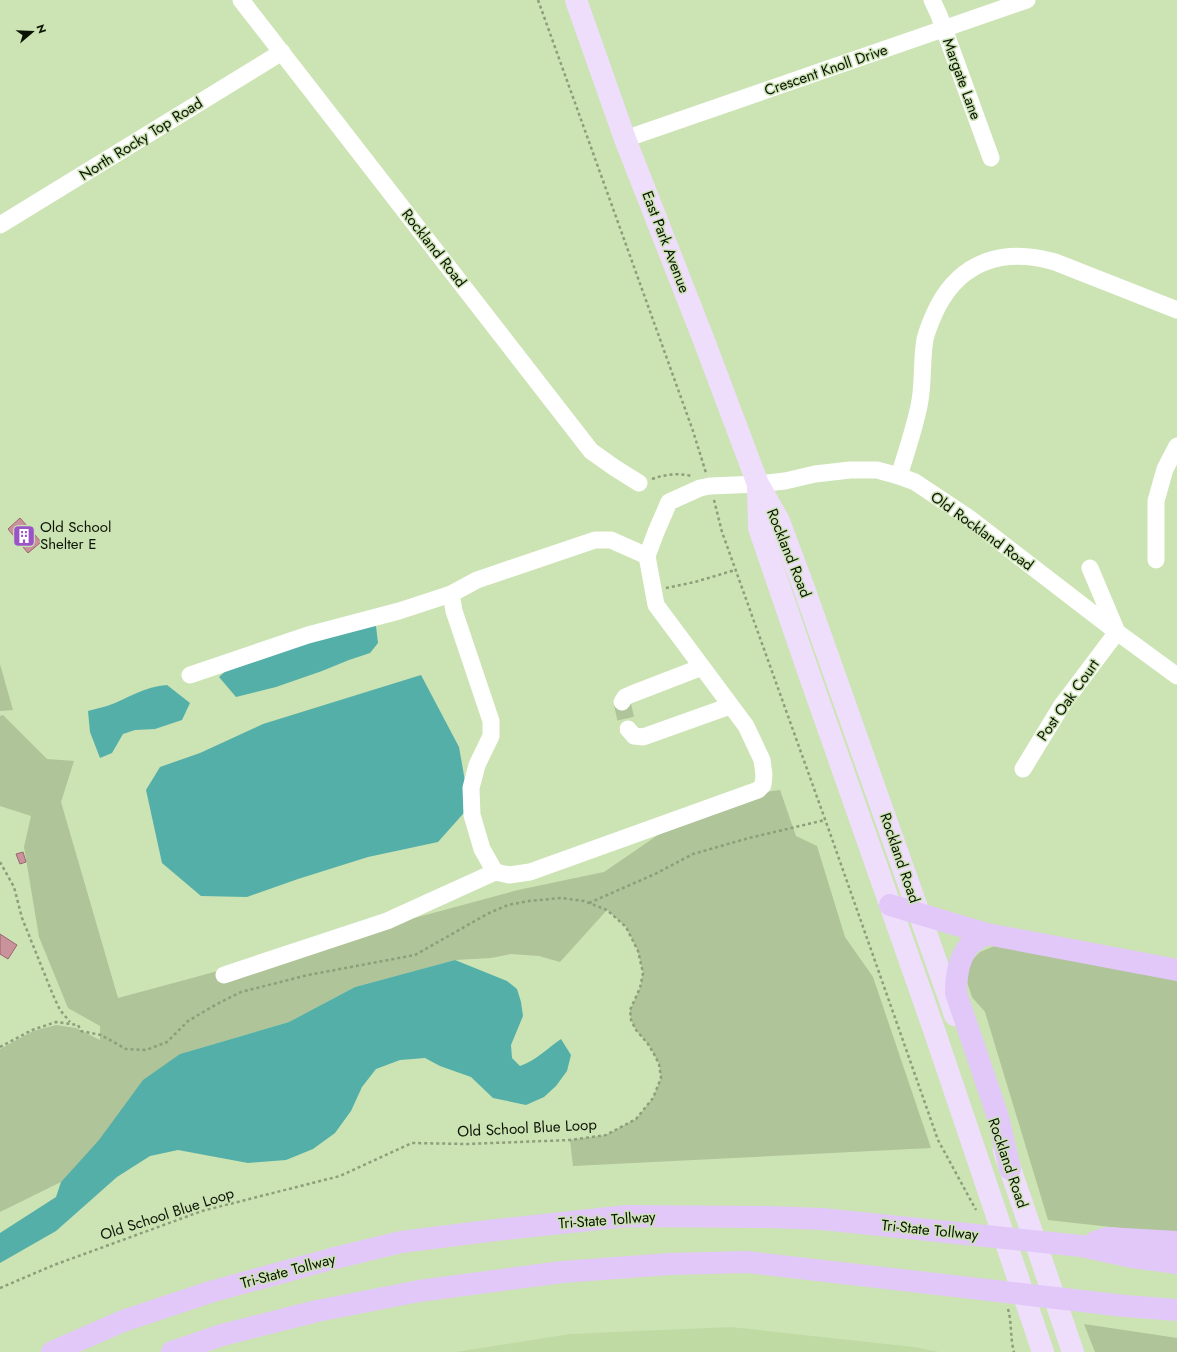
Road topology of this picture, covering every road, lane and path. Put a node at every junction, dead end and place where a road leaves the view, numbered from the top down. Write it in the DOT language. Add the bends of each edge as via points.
graph roads {
  1 [pos="241,0"];
  2 [pos="538,0"];
  3 [pos="576,0"];
  4 [pos="932,0"];
  5 [pos="1027,0"];
  6 [pos="944,30"];
  7 [pos="282,52"];
  8 [pos="626,138"];
  9 [pos="990,158"];
  10 [pos="0,225"];
  11 [pos="1177,310"];
  12 [pos="1177,446"];
  13 [pos="693,476"];
  14 [pos="700,476"];
  15 [pos="899,476"];
  16 [pos="639,483"];
  17 [pos="758,484"];
  18 [pos="714,503"];
  19 [pos="647,556"];
  20 [pos="1156,560"];
  21 [pos="1090,568"];
  22 [pos="735,570"];
  23 [pos="660,590"];
  24 [pos="451,594"];
  25 [pos="1117,632"];
  26 [pos="702,667"];
  27 [pos="190,675"];
  28 [pos="1177,676"];
  29 [pos="622,702"];
  30 [pos="730,706"];
  31 [pos="628,729"];
  32 [pos="1023,769"];
  33 [pos="825,820"];
  34 [pos="0,862"];
  35 [pos="495,872"];
  36 [pos="589,903"];
  37 [pos="890,905"];
  38 [pos="919,914"];
  39 [pos="987,934"];
  40 [pos="1177,970"];
  41 [pos="224,975"];
  42 [pos="70,1023"];
  43 [pos="0,1047"];
  44 [pos="1010,1169"];
  45 [pos="977,1212"];
  46 [pos="1177,1242"];
  47 [pos="1081,1246"];
  48 [pos="1177,1263"];
  49 [pos="0,1288"];
  50 [pos="1005,1302"];
  51 [pos="1125,1306"];
  52 [pos="1177,1310"];
  53 [pos="1177,1321"];
  54 [pos="52,1352"];
  55 [pos="172,1352"];
  56 [pos="1014,1352"];
  57 [pos="1043,1352"];
  58 [pos="1073,1352"];
  1 -- 7 [label="street, Rockland Road"];
  2 -- 14 [label="path" via="693,431 707,475"];
  3 -- 8 [label="main road, East Park Avenue"];
  4 -- 6 [label="street, Margate Lane"];
  5 -- 6 [label="street, Crescent Knoll Drive"];
  6 -- 8 [label="street, Crescent Knoll Drive"];
  6 -- 9 [label="street, Margate Lane"];
  7 -- 10 [label="street, North Rocky Top Road"];
  7 -- 16 [label="street, Rockland Road" via="591,451"];
  8 -- 17 [label="main road, East Park Avenue"];
  11 -- 15 [label="street" via="1041,258 1019,255 1002,257 965,272 952,284 942,299 926,338 919,407"];
  12 -- 20 [label="street" via="1165,469 1156,501"];
  13 -- 16 [label="path" via="663,475"];
  15 -- 17 [label="street, Old Rockland Road" via="877,470 850,470"];
  15 -- 25 [label="street, Old Rockland Road" via="915,482 969,518"];
  17 -- 19 [label="street, Old Rockland Road" via="700,488 669,502"];
  17 -- 37 [label="main road, Rockland Road" via="760,528"];
  17 -- 38 [label="main road, Rockland Road" via="779,521"];
  18 -- 22 [label="path"];
  19 -- 24 [label="street" via="611,540 595,540 476,580"];
  19 -- 26 [label="street" via="656,605"];
  21 -- 25 [label="street"];
  22 -- 23 [label="path"];
  22 -- 33 [label="path"];
  24 -- 27 [label="street" via="399,611 308,635"];
  24 -- 35 [label="street" via="491,721 491,736 477,765 472,788 472,815 482,849"];
  25 -- 28 [label="street, Old Rockland Road"];
  25 -- 32 [label="street, Post Oak Court" via="1062,705"];
  26 -- 29 [label="street" via="625,697"];
  26 -- 30 [label="street"];
  30 -- 31 [label="street" via="643,737 634,736"];
  30 -- 35 [label="street" via="746,726 762,760 763,786 758,790 530,872 509,875"];
  33 -- 36 [label="path" via="693,854"];
  33 -- 45 [label="path" via="938,1140"];
  34 -- 42 [label="path" via="14,887 22,918 53,995"];
  35 -- 41 [label="street" via="388,921"];
  36 -- 42 [label="path, Old School Blue Loop" via="560,898 508,905 415,955 308,975 241,992 188,1021 167,1042 146,1050 126,1049 101,1035 81,1031 78,1025"];
  36 -- 49 [label="path, Old School Blue Loop" via="607,910 626,927 638,951 643,973 640,988 630,1010 631,1020 654,1054 661,1078 653,1098 636,1119 606,1135 570,1140 467,1144 412,1143 340,1176 202,1211"];
  37 -- 38 [label="highway"];
  37 -- 57 [label="main road, Rockland Road"];
  38 -- 39 [label="highway"];
  38 -- 44 [label="main road, Rockland Road"];
  39 -- 40 [label="highway"];
  39 -- 44 [label="highway" via="973,942 966,952 957,971 956,993 998,1117"];
  42 -- 43 [label="path" via="56,1022 32,1030"];
  44 -- 58 [label="main road, Rockland Road"];
  46 -- 47 [label="highway" via="1108,1238"];
  47 -- 48 [label="highway, Tri-State Tollway"];
  47 -- 54 [label="highway, Tri-State Tollway" via="822,1219 627,1216 401,1242 210,1292 123,1321"];
  50 -- 56 [label="path" via="1010,1317"];
  51 -- 52 [label="highway"];
  51 -- 53 [label="highway"];
  51 -- 55 [label="highway" via="747,1262 670,1264 562,1272 419,1291 317,1311 222,1335"];
}
